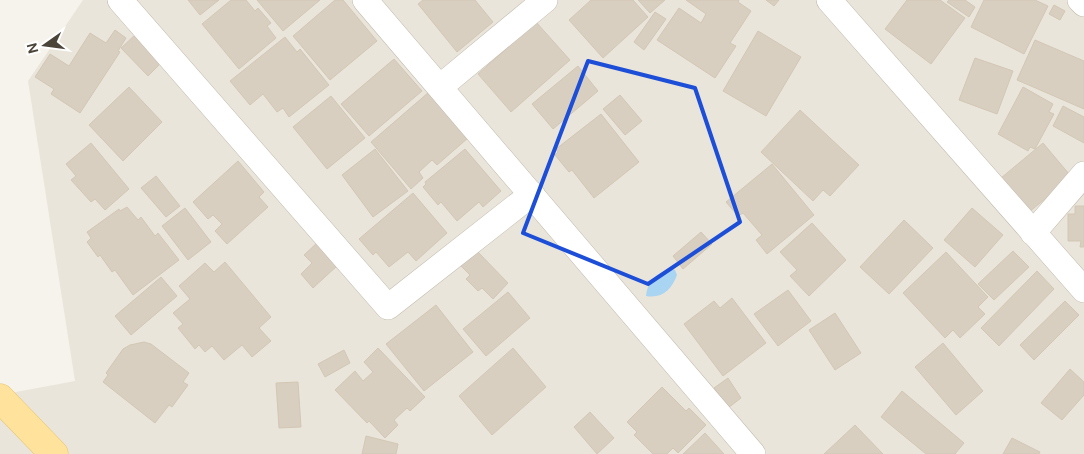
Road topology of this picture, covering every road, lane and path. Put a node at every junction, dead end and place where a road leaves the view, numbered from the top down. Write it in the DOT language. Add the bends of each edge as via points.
graph roads {
  1 [pos="120,0"];
  2 [pos="365,0"];
  3 [pos="545,0"];
  4 [pos="829,0"];
  5 [pos="1080,0"];
  6 [pos="1084,4"];
  7 [pos="440,87"];
  8 [pos="1084,174"];
  9 [pos="532,194"];
  10 [pos="1034,233"];
  11 [pos="1084,290"];
  12 [pos="0,398"];
  13 [pos="54,454"];
  14 [pos="753,454"];
  1 -- 9 [label="street" via="388,307"];
  2 -- 7 [label="street"];
  3 -- 7 [label="street"];
  4 -- 10 [label="street"];
  5 -- 6 [label="street"];
  7 -- 9 [label="street"];
  8 -- 10 [label="street"];
  9 -- 14 [label="street"];
  10 -- 11 [label="street"];
  12 -- 13 [label="main road"];
}
